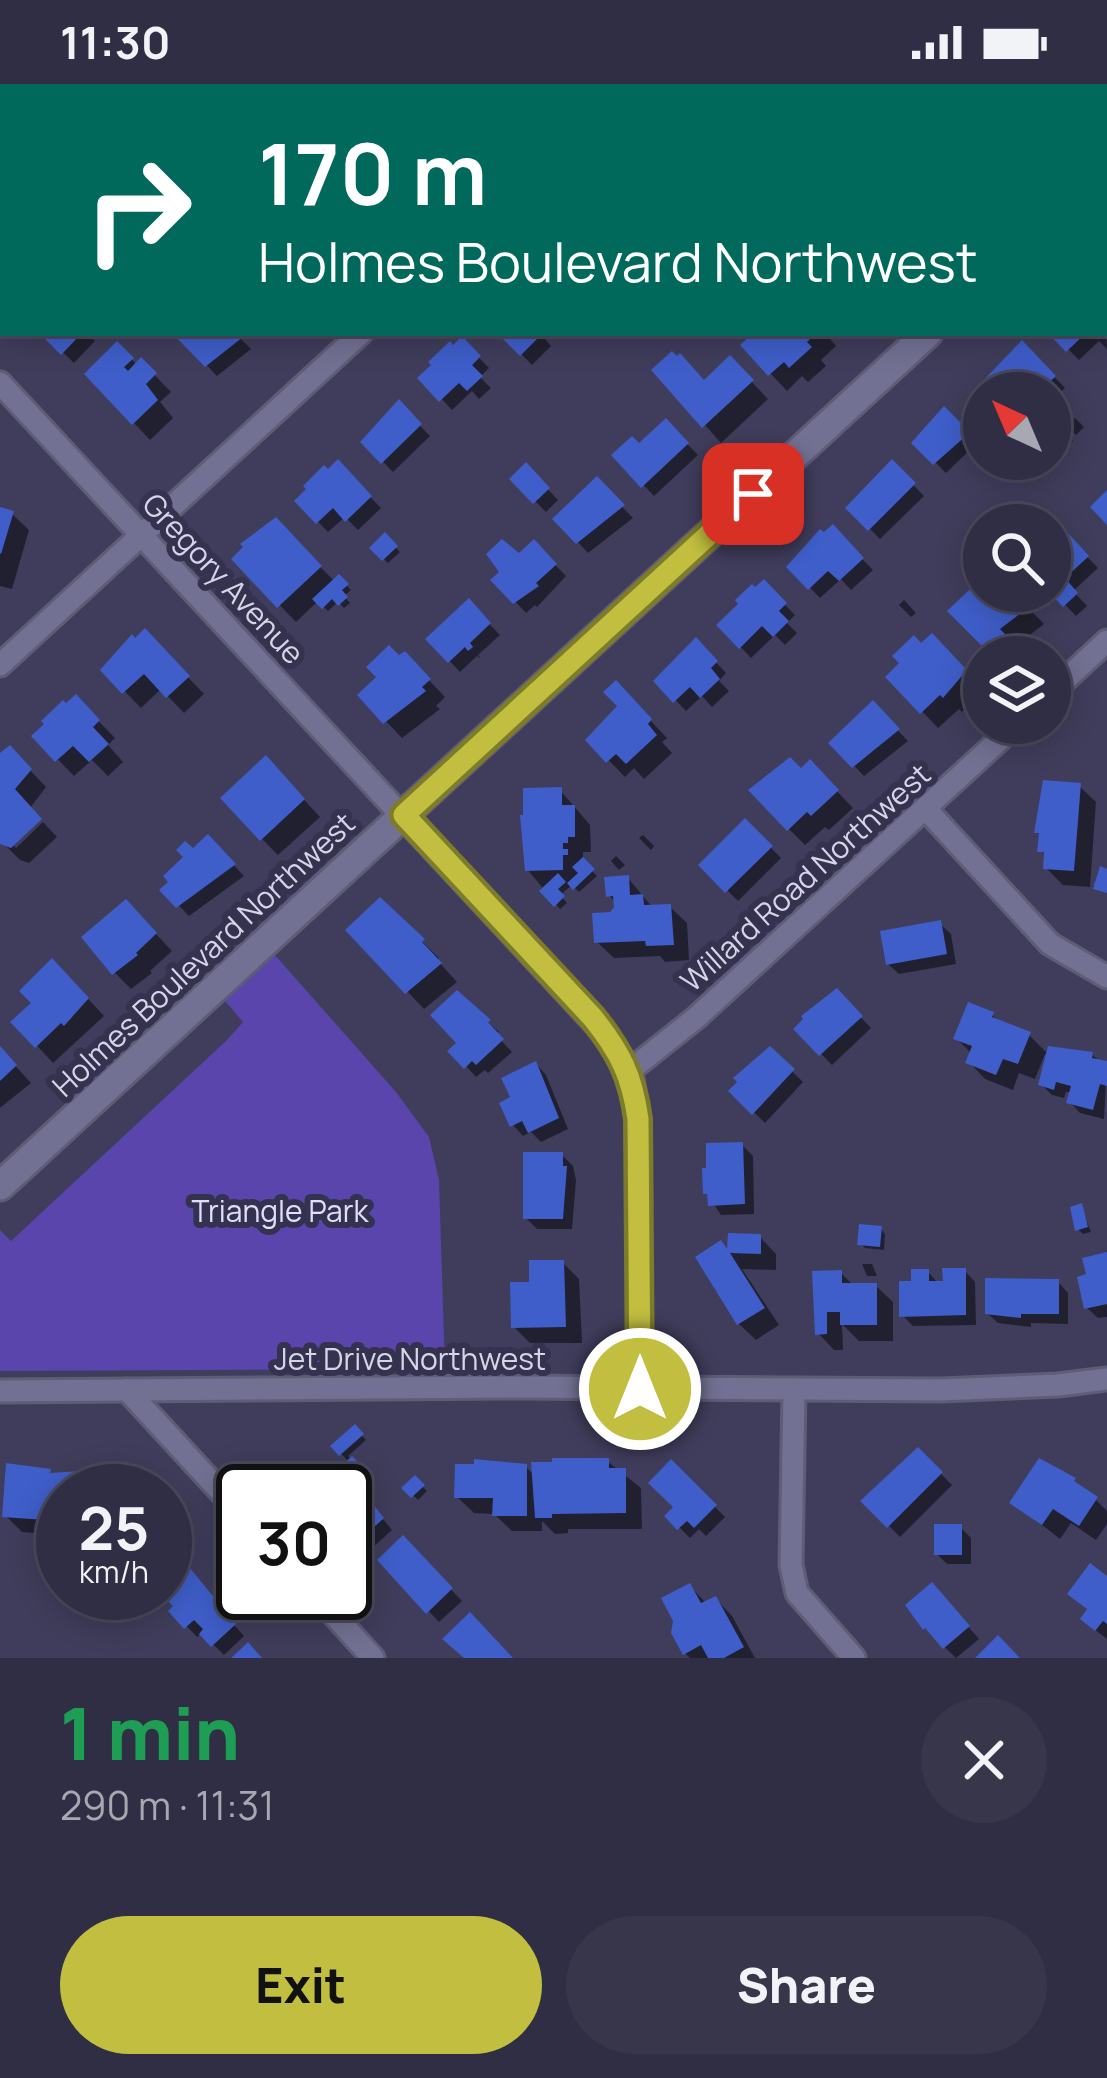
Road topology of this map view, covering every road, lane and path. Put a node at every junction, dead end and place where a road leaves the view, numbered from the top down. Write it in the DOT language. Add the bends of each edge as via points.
graph roads {
  1 [pos="359,336"];
  2 [pos="925,336"];
  3 [pos="0,383"];
  4 [pos="142,534"];
  5 [pos="1107,641"];
  6 [pos="0,665"];
  7 [pos="1071,674"];
  8 [pos="995,744"];
  9 [pos="925,808"];
  10 [pos="404,815"];
  11 [pos="1107,977"];
  12 [pos="628,1072"];
  13 [pos="0,1186"];
  14 [pos="1107,1378"];
  15 [pos="640,1389"];
  16 [pos="127,1390"];
  17 [pos="794,1390"];
  18 [pos="0,1391"];
  19 [pos="216,1487"];
  20 [pos="339,1620"];
  21 [pos="373,1658"];
  22 [pos="854,1658"];
  1 -- 4 [label="street"];
  2 -- 10 [label="street, Holmes Boulevard Northwest"];
  3 -- 4 [label="street, Gregory Avenue"];
  4 -- 6 [label="street"];
  4 -- 10 [label="street, Gregory Avenue"];
  5 -- 7 [label="street"];
  8 -- 9 [label="street, Willard Road Northwest"];
  9 -- 11 [label="street" via="1050,944"];
  9 -- 12 [label="street, Willard Road Northwest"];
  10 -- 12 [label="street, Gregory Avenue" via="593,1018"];
  10 -- 13 [label="street, Holmes Boulevard Northwest"];
  12 -- 15 [label="street" via="638,1119"];
  14 -- 17 [label="street, Jet Drive Northwest"];
  15 -- 16 [label="street, Jet Drive Northwest"];
  15 -- 17 [label="street, Jet Drive Northwest"];
  16 -- 18 [label="street, Jet Drive Northwest"];
  16 -- 19 [label="street"];
  17 -- 22 [label="street" via="797,1593"];
  20 -- 21 [label="street"];
}
